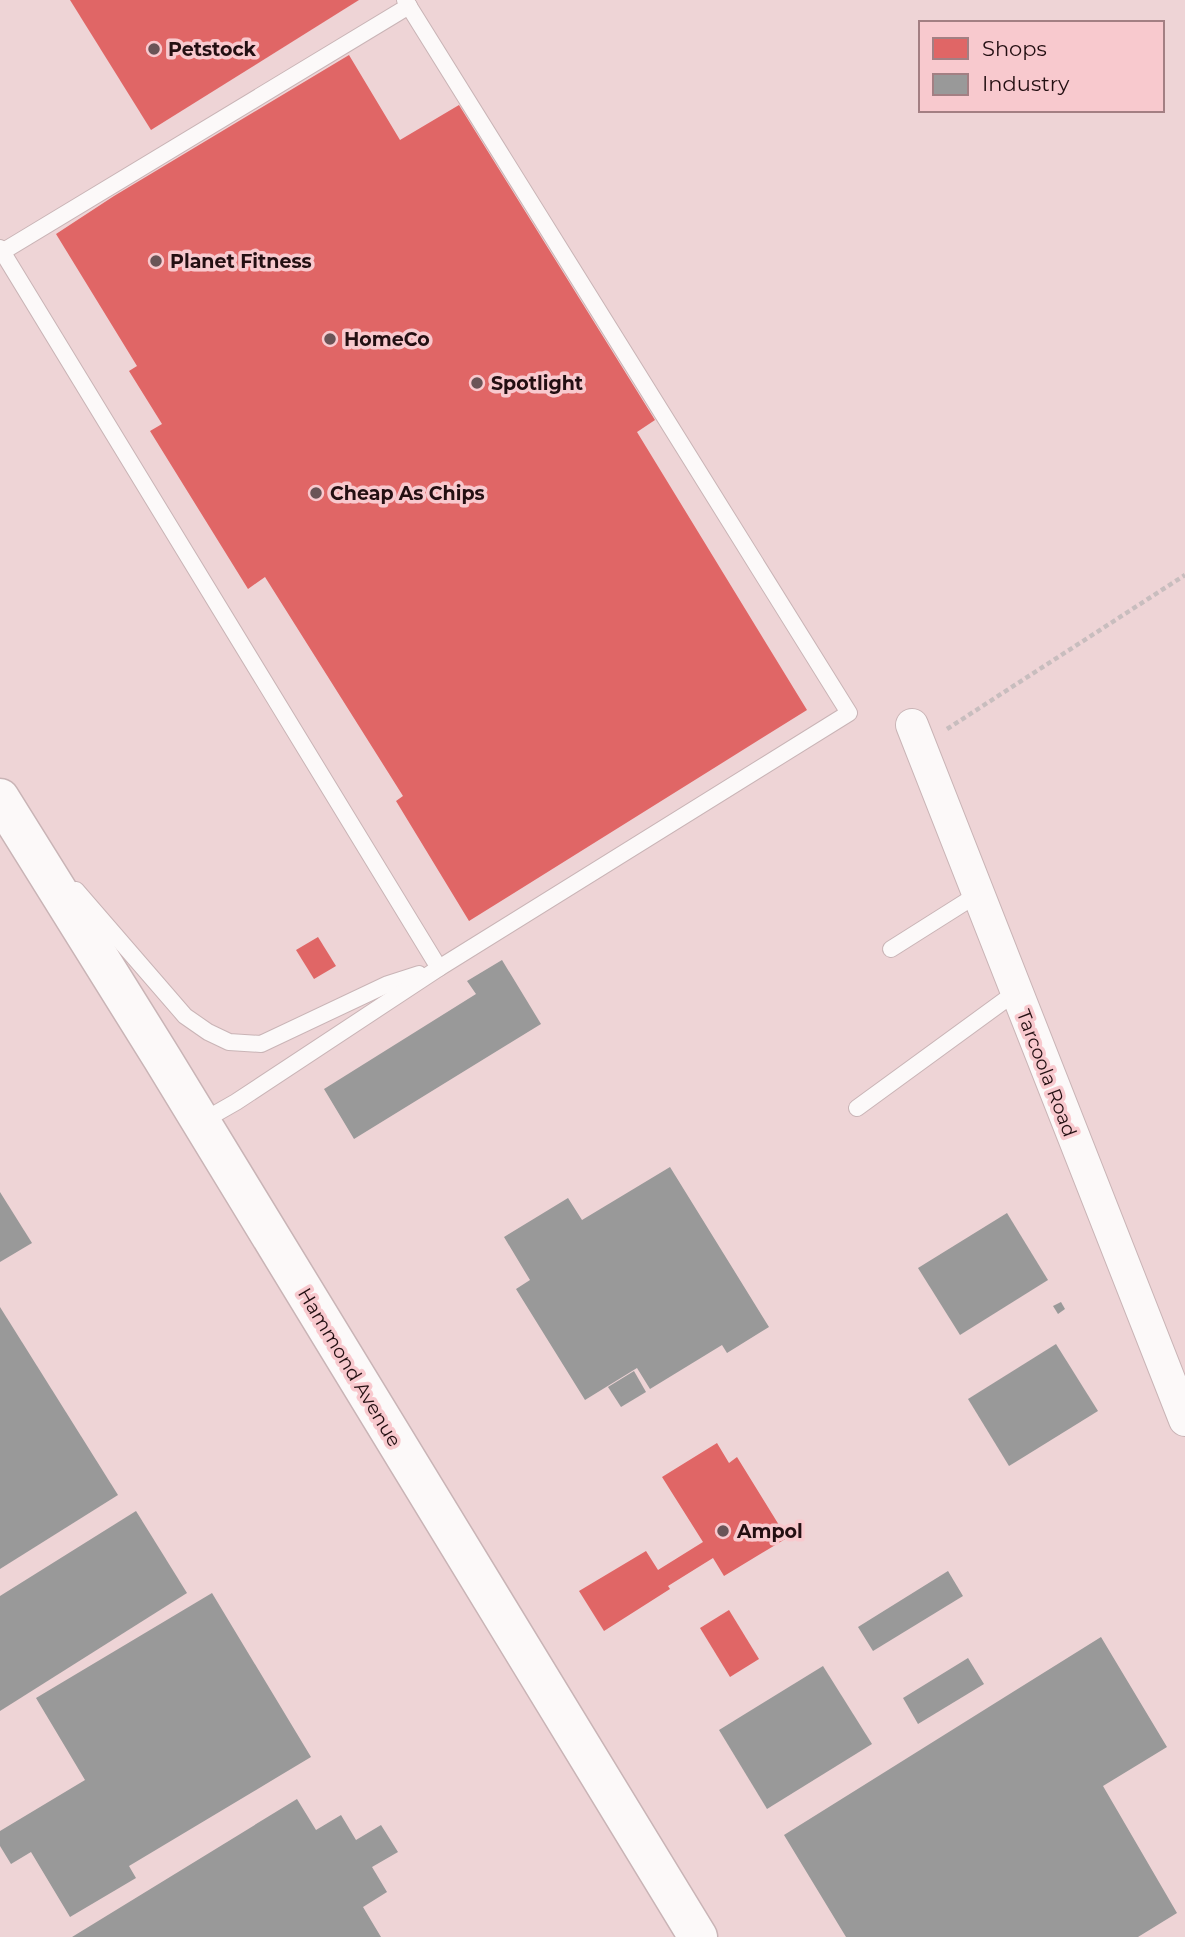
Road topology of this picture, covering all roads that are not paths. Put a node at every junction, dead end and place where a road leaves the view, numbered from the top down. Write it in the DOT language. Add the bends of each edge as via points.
graph roads {
  1 [pos="407,3"];
  2 [pos="1,250"];
  3 [pos="916,736"];
  4 [pos="4,804"];
  5 [pos="978,894"];
  6 [pos="891,949"];
  7 [pos="439,968"];
  8 [pos="1016,992"];
  9 [pos="857,1108"];
  10 [pos="201,1122"];
  11 [pos="1185,1420"];
  12 [pos="698,1937"];
  1 -- 2 [label="lane"];
  1 -- 7 [label="lane" via="849,713"];
  2 -- 7 [label="lane"];
  3 -- 5 [label="street, Tarcoola Road"];
  4 -- 7 [label="lane" via="185,1016 229,1042 261,1044 388,984"];
  4 -- 10 [label="highway, Hammond Avenue"];
  5 -- 6 [label="lane"];
  5 -- 8 [label="street, Tarcoola Road"];
  7 -- 10 [label="lane"];
  8 -- 9 [label="lane"];
  8 -- 11 [label="street, Tarcoola Road"];
  10 -- 12 [label="highway, Hammond Avenue"];
}
